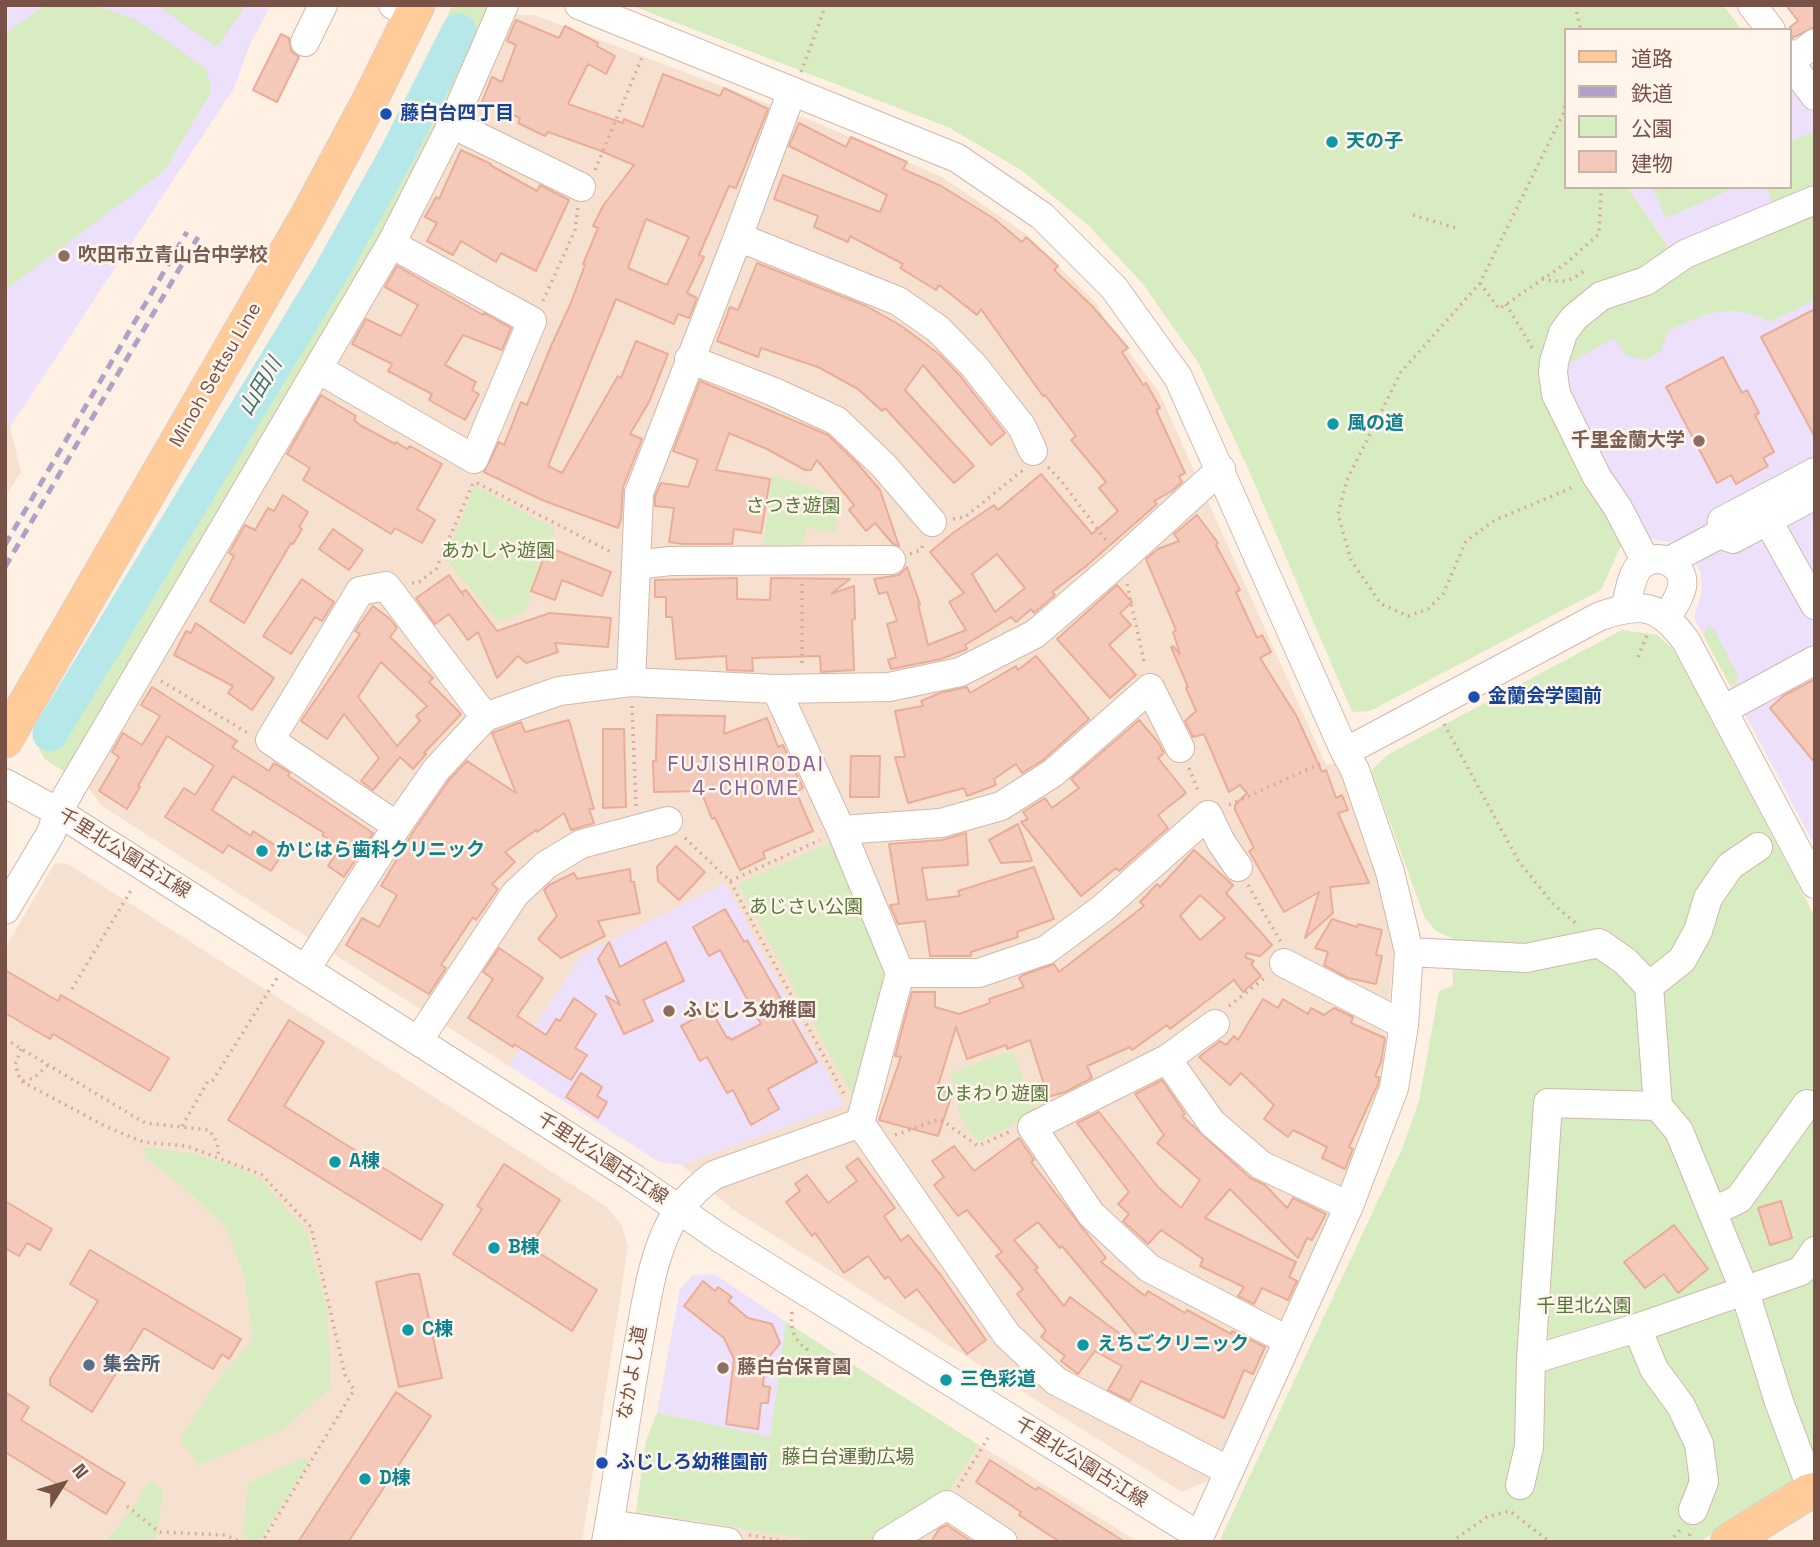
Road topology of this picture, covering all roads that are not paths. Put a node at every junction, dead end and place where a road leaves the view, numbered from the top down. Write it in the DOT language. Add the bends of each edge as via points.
graph roads {
  1 [pos="324,5"];
  2 [pos="504,5"];
  3 [pos="579,5"];
  4 [pos="1752,5"];
  5 [pos="407,8"];
  6 [pos="1769,28"];
  7 [pos="305,42"];
  8 [pos="1800,52"];
  9 [pos="796,83"];
  10 [pos="1815,96"];
  11 [pos="452,124"];
  12 [pos="581,187"];
  13 [pos="1815,200"];
  14 [pos="738,236"];
  15 [pos="391,244"];
  16 [pos="689,359"];
  17 [pos="318,369"];
  18 [pos="1033,451"];
  19 [pos="1221,469"];
  20 [pos="1815,472"];
  21 [pos="1815,495"];
  22 [pos="1768,521"];
  23 [pos="932,522"];
  24 [pos="1720,534"];
  25 [pos="891,560"];
  26 [pos="1657,561"];
  27 [pos="636,565"];
  28 [pos="1815,605"];
  29 [pos="1625,608"];
  30 [pos="1658,623"];
  31 [pos="1815,660"];
  32 [pos="631,682"];
  33 [pos="789,689"];
  34 [pos="1723,710"];
  35 [pos="485,717"];
  36 [pos="5,740"];
  37 [pos="1180,748"];
  38 [pos="1337,756"];
  39 [pos="5,783"];
  40 [pos="58,812"];
  41 [pos="668,821"];
  42 [pos="397,827"];
  43 [pos="841,830"];
  44 [pos="1758,847"];
  45 [pos="1238,867"];
  46 [pos="1815,884"];
  47 [pos="5,910"];
  48 [pos="1409,952"];
  49 [pos="1284,963"];
  50 [pos="306,969"];
  51 [pos="900,973"];
  52 [pos="1649,986"];
  53 [pos="1214,1024"];
  54 [pos="1404,1025"];
  55 [pos="418,1041"];
  56 [pos="1167,1059"];
  57 [pos="1807,1104"];
  58 [pos="1658,1106"];
  59 [pos="867,1134"];
  60 [pos="1349,1206"];
  61 [pos="679,1209"];
  62 [pos="1712,1212"];
  63 [pos="1815,1251"];
  64 [pos="1744,1289"];
  65 [pos="1637,1328"];
  66 [pos="1287,1340"];
  67 [pos="1531,1360"];
  68 [pos="1229,1471"];
  69 [pos="1811,1484"];
  70 [pos="1520,1485"];
  71 [pos="1693,1510"];
  72 [pos="608,1533"];
  73 [pos="1198,1539"];
  74 [pos="728,1542"];
  75 [pos="887,1542"];
  76 [pos="1003,1542"];
  77 [pos="1728,1542"];
  1 -- 7 [label="street"];
  2 -- 11 [label="street"];
  3 -- 9 [label="street"];
  4 -- 6 [label="street"];
  5 -- 36 [label="main road, Minoh Settsu Line" via="369,102 308,216"];
  8 -- 10 [label="street" via="1796,71"];
  9 -- 14 [label="street"];
  9 -- 19 [label="street" via="957,158 1042,216 1114,288 1178,377"];
  11 -- 12 [label="street"];
  11 -- 15 [label="street"];
  13 -- 26 [label="street" via="1685,254 1646,281 1601,296 1568,325 1559,342 1553,373 1556,394 1597,477"];
  14 -- 16 [label="street"];
  14 -- 18 [label="street" via="898,301 938,329 1022,427"];
  15 -- 17 [label="street"];
  15 -- 17 [label="street" via="532,321 474,470"];
  16 -- 23 [label="street" via="837,421"];
  16 -- 27 [label="street" via="639,493"];
  17 -- 40 [label="street"];
  19 -- 33 [label="street" via="1035,634 960,671 889,687"];
  19 -- 38 [label="street"];
  20 -- 24 [label="street" via="1722,521"];
  21 -- 22 [label="street"];
  22 -- 24 [label="street" via="1732,539"];
  22 -- 28 [label="street"];
  24 -- 26 [label="street"];
  25 -- 27 [label="street"];
  26 -- 29 [label="street" via="1636,572"];
  26 -- 30 [label="street" via="1680,572 1682,588"];
  27 -- 32 [label="street"];
  29 -- 30 [label="street" via="1648,608"];
  29 -- 38 [label="street" via="1600,616"];
  30 -- 34 [label="street" via="1686,641"];
  31 -- 34 [label="street"];
  32 -- 33 [label="street"];
  32 -- 35 [label="street" via="559,691"];
  33 -- 43 [label="street"];
  34 -- 46 [label="street"];
  35 -- 42 [label="street" via="436,770"];
  35 -- 42 [label="street" via="386,586 360,591 270,740"];
  37 -- 43 [label="street" via="1150,688 1053,772 1001,806 942,823"];
  38 -- 48 [label="street" via="1355,770 1390,872"];
  39 -- 40 [label="street, 千里北公園古江線"];
  40 -- 47 [label="street" via="51,833"];
  40 -- 50 [label="street, 千里北公園古江線"];
  41 -- 55 [label="street" via="581,844 546,864 515,894"];
  42 -- 50 [label="street"];
  43 -- 51 [label="street"];
  44 -- 52 [label="street" via="1730,866 1708,898 1698,931 1682,960"];
  45 -- 51 [label="street" via="1208,815 1103,908 1046,950 979,973"];
  48 -- 52 [label="street" via="1525,958 1599,943"];
  48 -- 54 [label="street"];
  49 -- 54 [label="street"];
  50 -- 55 [label="street, 千里北公園古江線"];
  51 -- 59 [label="street"];
  52 -- 58 [label="street"];
  53 -- 56 [label="street"];
  54 -- 60 [label="street" via="1394,1088"];
  55 -- 61 [label="street, 千里北公園古江線"];
  56 -- 60 [label="street" via="1212,1123 1261,1165"];
  56 -- 66 [label="street" via="1032,1127 1091,1214 1149,1268"];
  57 -- 62 [label="street" via="1739,1199"];
  58 -- 62 [label="street" via="1679,1132"];
  58 -- 67 [label="street" via="1548,1103"];
  59 -- 61 [label="street, なかよし道" via="714,1175"];
  59 -- 68 [label="street" via="1007,1335 1056,1381"];
  60 -- 66 [label="street"];
  61 -- 72 [label="street, なかよし道" via="649,1284"];
  61 -- 73 [label="street, 千里北公園古江線"];
  62 -- 64 [label="street"];
  63 -- 64 [label="street" via="1801,1271"];
  64 -- 65 [label="street"];
  64 -- 69 [label="street" via="1779,1402"];
  65 -- 67 [label="street"];
  65 -- 71 [label="street" via="1654,1368 1681,1406 1699,1444 1704,1482"];
  66 -- 68 [label="street"];
  67 -- 70 [label="street" via="1529,1447"];
  68 -- 73 [label="street"];
  69 -- 77 [label="main road" via="1808,1492"];
  72 -- 74 [label="street"];
  75 -- 76 [label="street" via="947,1506"];
}
